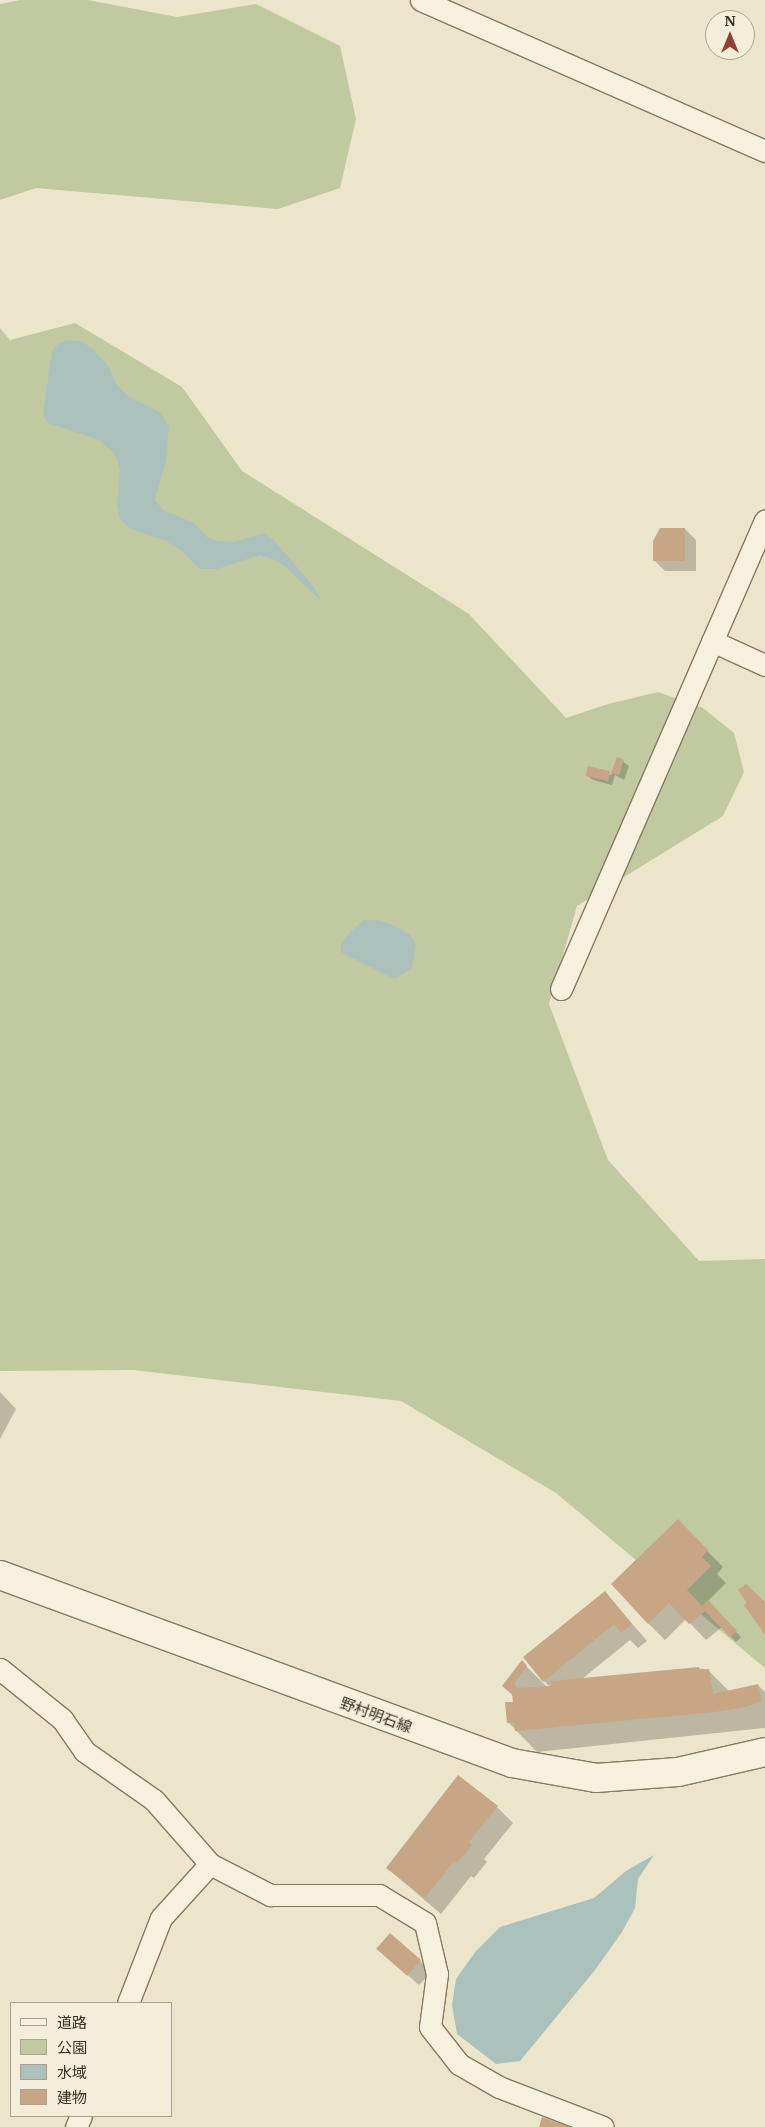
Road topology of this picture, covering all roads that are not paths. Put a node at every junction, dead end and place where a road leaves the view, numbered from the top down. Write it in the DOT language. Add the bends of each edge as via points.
graph roads {
  1 [pos="421,0"];
  2 [pos="765,151"];
  3 [pos="765,520"];
  4 [pos="712,641"];
  5 [pos="765,665"];
  6 [pos="561,990"];
  7 [pos="0,1575"];
  8 [pos="0,1669"];
  9 [pos="765,1752"];
  10 [pos="210,1864"];
  11 [pos="128,2002"];
  12 [pos="603,2127"];
  1 -- 2 [label="street"];
  3 -- 4 [label="street"];
  4 -- 5 [label="street"];
  4 -- 6 [label="street"];
  7 -- 9 [label="main road, 野村明石線" via="512,1763 596,1778 678,1772"];
  8 -- 10 [label="street" via="62,1720 84,1751 154,1800"];
  10 -- 11 [label="street" via="161,1918"];
  10 -- 12 [label="street" via="270,1895 379,1895 425,1923 436,1974 430,2027 459,2064 499,2087"];
}
